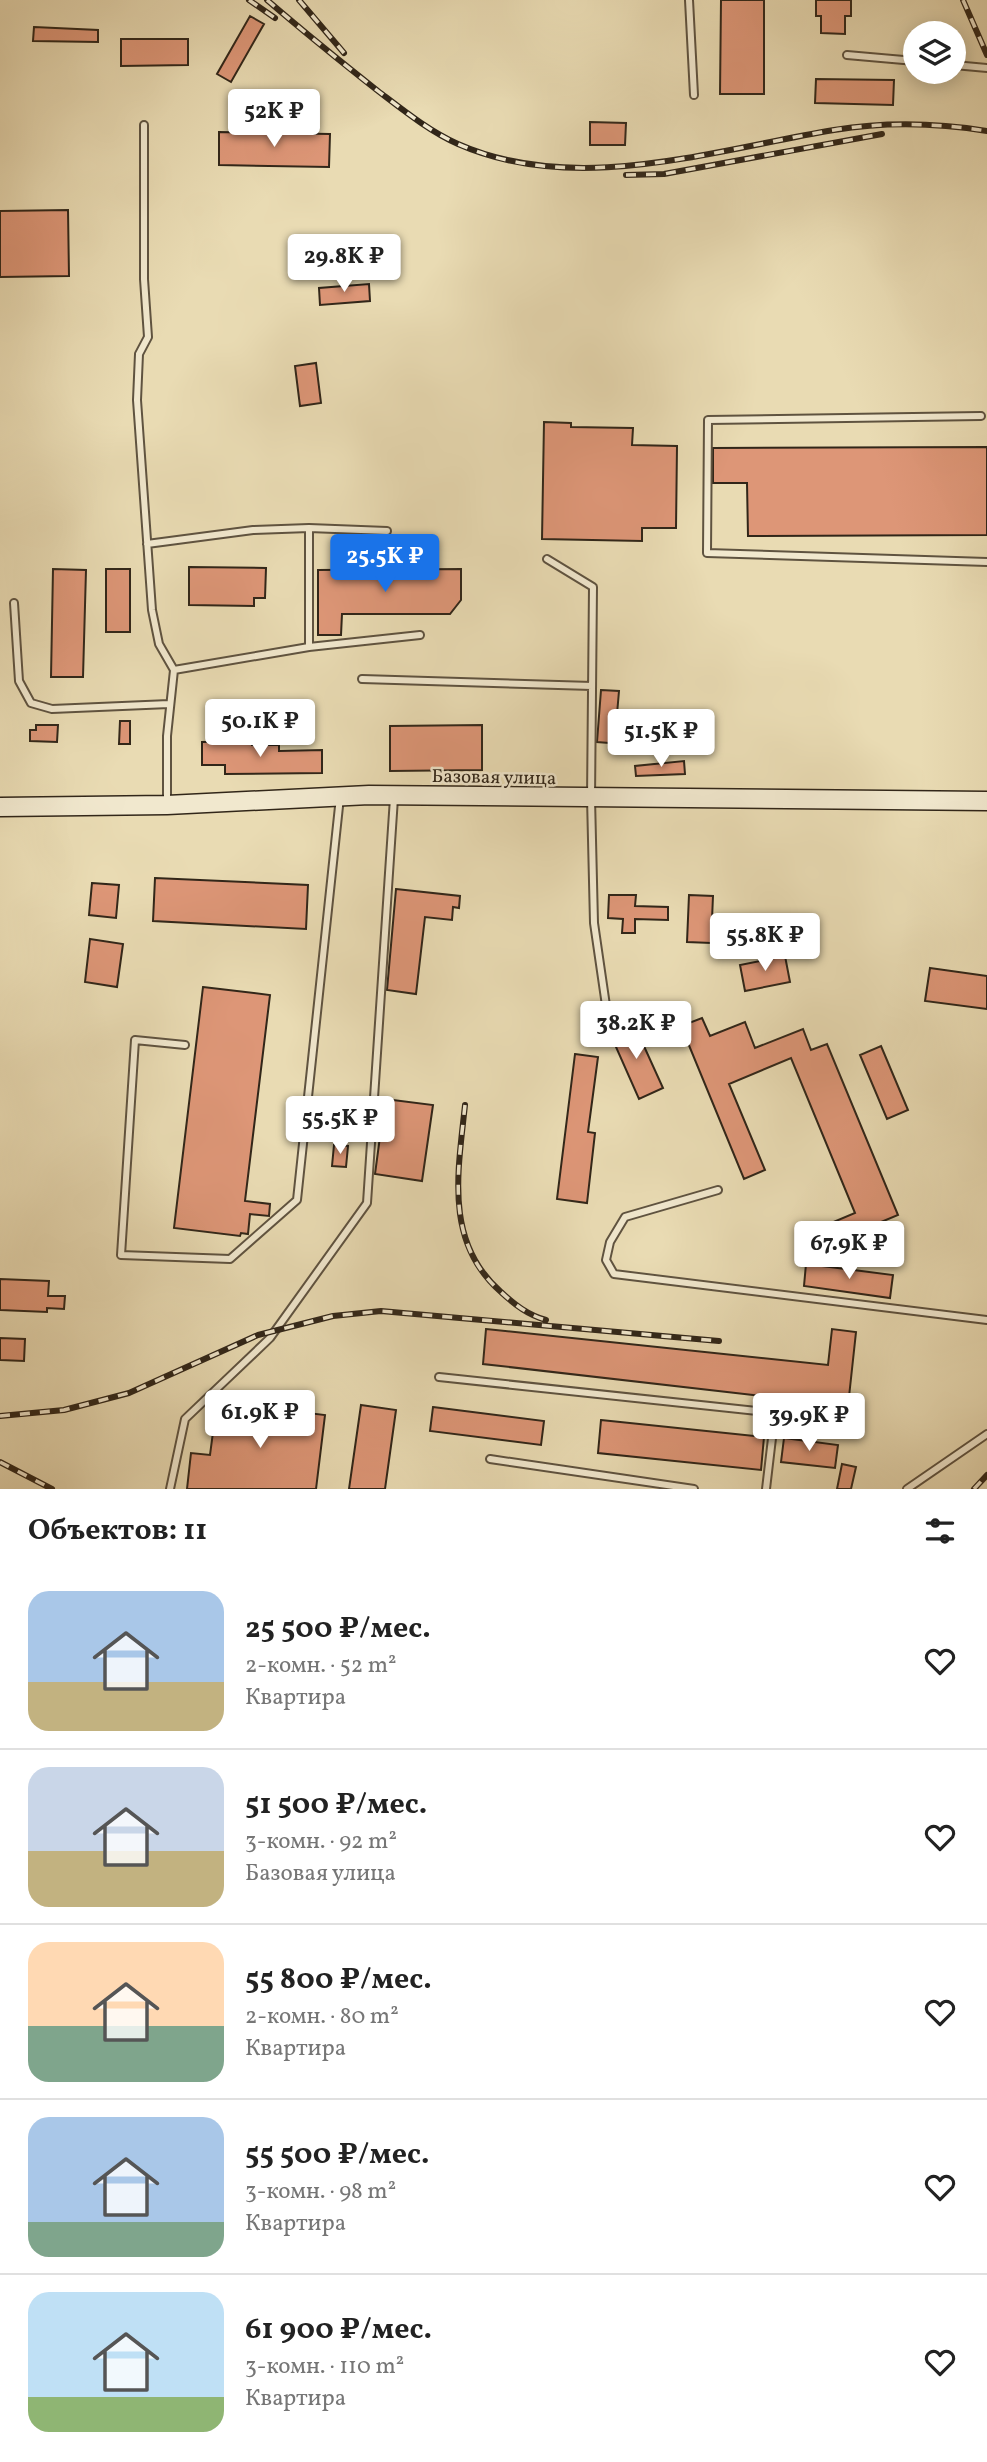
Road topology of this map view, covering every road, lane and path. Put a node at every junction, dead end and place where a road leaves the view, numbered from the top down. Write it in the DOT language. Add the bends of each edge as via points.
graph roads {
  1 [pos="689,0"];
  2 [pos="846,55"];
  3 [pos="903,60"];
  4 [pos="966,66"];
  5 [pos="987,68"];
  6 [pos="694,95"];
  7 [pos="144,125"];
  8 [pos="981,416"];
  9 [pos="309,528"];
  10 [pos="387,531"];
  11 [pos="147,544"];
  12 [pos="547,559"];
  13 [pos="987,562"];
  14 [pos="14,603"];
  15 [pos="420,635"];
  16 [pos="309,647"];
  17 [pos="174,670"];
  18 [pos="362,679"];
  19 [pos="592,686"];
  20 [pos="169,704"];
  21 [pos="340,796"];
  22 [pos="394,796"];
  23 [pos="591,798"];
  24 [pos="987,801"];
  25 [pos="167,805"];
  26 [pos="0,807"];
  27 [pos="610,1033"];
  28 [pos="185,1045"];
  29 [pos="719,1190"];
  30 [pos="987,1320"];
  31 [pos="439,1377"];
  32 [pos="987,1434"];
  33 [pos="490,1459"];
  34 [pos="170,1489"];
  35 [pos="694,1489"];
  36 [pos="766,1489"];
  37 [pos="906,1489"];
  1 -- 6 [label="lane"];
  2 -- 3 [label="lane"];
  4 -- 5 [label="lane"];
  7 -- 11 [label="lane" via="148,337 139,354 137,400"];
  8 -- 13 [label="lane" via="708,420 707,553"];
  9 -- 10 [label="lane"];
  9 -- 11 [label="lane" via="253,530"];
  9 -- 16 [label="lane"];
  11 -- 17 [label="lane" via="159,644"];
  12 -- 19 [label="lane" via="593,587"];
  14 -- 20 [label="lane" via="19,681 31,703 52,709"];
  15 -- 16 [label="lane"];
  16 -- 17 [label="lane"];
  17 -- 20 [label="lane"];
  18 -- 19 [label="lane"];
  19 -- 23 [label="lane"];
  20 -- 25 [label="lane"];
  21 -- 22 [label="street, Базовая улица"];
  21 -- 25 [label="street, Базовая улица"];
  21 -- 28 [label="lane" via="297,1200 230,1259 121,1255 135,1040"];
  22 -- 23 [label="street, Базовая улица"];
  22 -- 34 [label="lane" via="367,1203 270,1338 185,1419"];
  23 -- 24 [label="street, Базовая улица"];
  23 -- 27 [label="lane" via="594,923"];
  25 -- 26 [label="street, Базовая улица"];
  29 -- 30 [label="lane" via="625,1217 610,1242 606,1260 614,1274"];
  31 -- 36 [label="lane" via="775,1413"];
  32 -- 37 [label="lane"];
  33 -- 35 [label="lane"];
}
